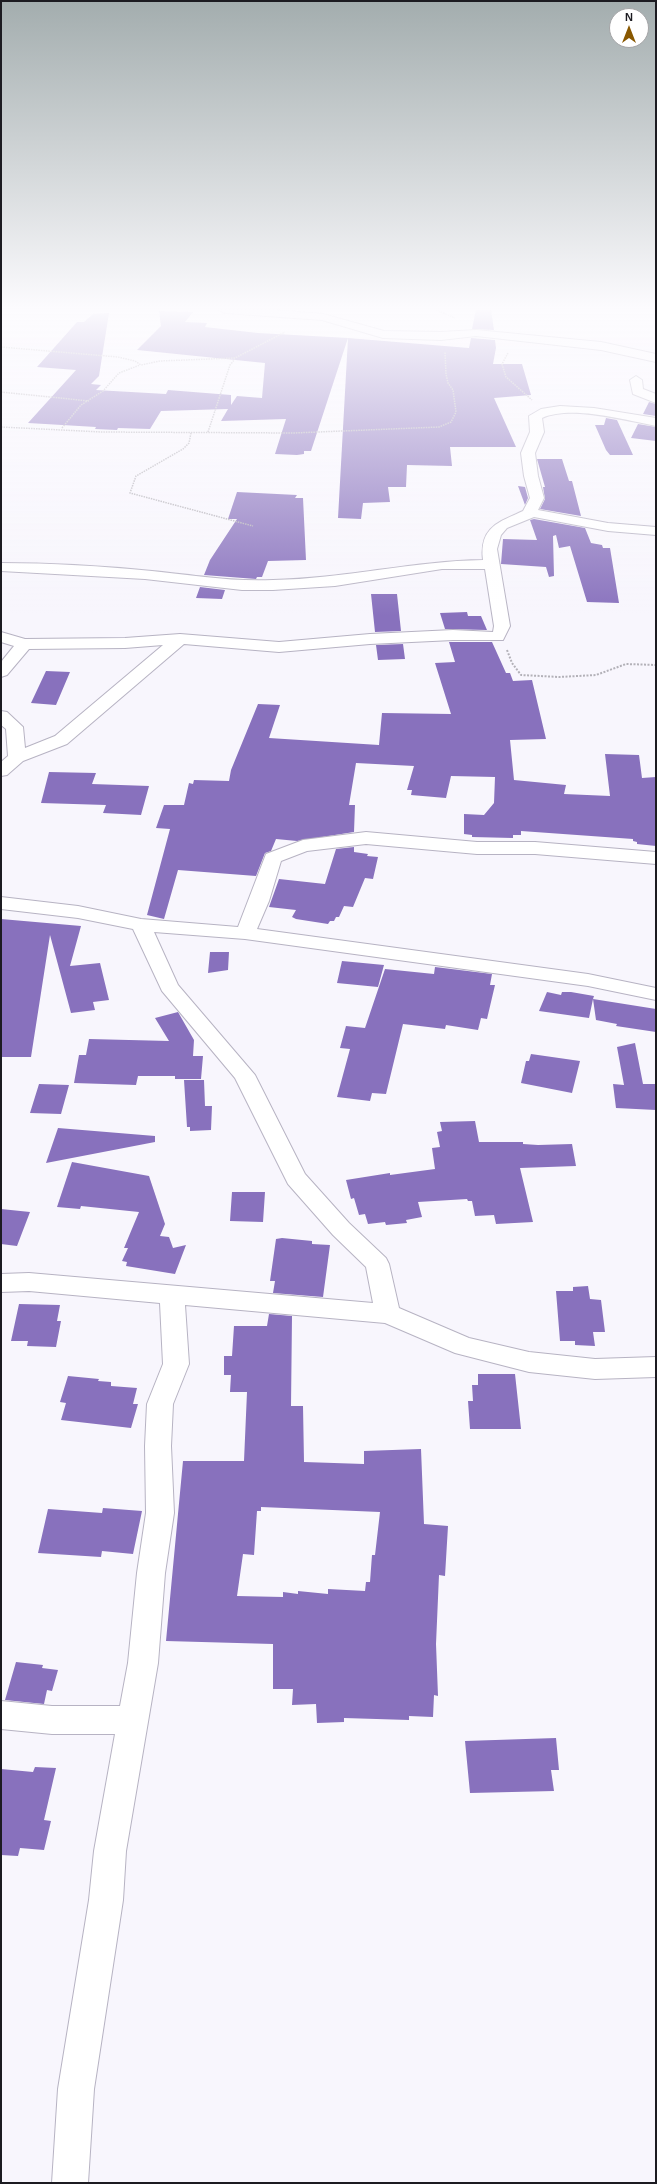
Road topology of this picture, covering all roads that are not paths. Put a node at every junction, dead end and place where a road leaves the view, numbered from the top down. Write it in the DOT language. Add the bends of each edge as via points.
graph roads {
  1 [pos="545,412"];
  2 [pos="598,412"];
  3 [pos="656,422"];
  4 [pos="530,512"];
  5 [pos="656,531"];
  6 [pos="490,564"];
  7 [pos="1,567"];
  8 [pos="1,637"];
  9 [pos="180,639"];
  10 [pos="24,644"];
  11 [pos="1,672"];
  12 [pos="1,716"];
  13 [pos="17,757"];
  14 [pos="1,771"];
  15 [pos="656,858"];
  16 [pos="1,903"];
  17 [pos="141,925"];
  18 [pos="245,933"];
  19 [pos="656,994"];
  20 [pos="1,1283"];
  21 [pos="173,1294"];
  22 [pos="388,1314"];
  23 [pos="656,1367"];
  24 [pos="1,1715"];
  25 [pos="132,1720"];
  26 [pos="70,2183"];
  1 -- 4 [label="street" via="535,416 537,432 528,453 537,498"];
  2 -- 3 [label="street"];
  4 -- 5 [label="street" via="565,520"];
  4 -- 6 [label="street" via="526,516 503,524 497,530 489,550"];
  6 -- 7 [label="street" via="442,565 335,581 273,586 23,566"];
  6 -- 9 [label="street" via="503,621 497,637 453,635 279,647"];
  8 -- 10 [label="street"];
  9 -- 10 [label="street" via="125,643"];
  9 -- 13 [label="street" via="61,740"];
  10 -- 11 [label="street"];
  12 -- 13 [label="street" via="14,727"];
  13 -- 14 [label="street"];
  15 -- 18 [label="street" via="535,848 477,848 366,838 303,846 274,858"];
  16 -- 17 [label="street" via="78,912"];
  17 -- 18 [label="street"];
  17 -- 22 [label="street" via="169,987 244,1075 296,1178 341,1229 377,1264"];
  18 -- 19 [label="street" via="588,980"];
  20 -- 21 [label="street" via="29,1282"];
  21 -- 22 [label="street"];
  21 -- 25 [label="street" via="176,1364 160,1404 160,1513 151,1574 143,1663"];
  22 -- 23 [label="street" via="464,1346 529,1362 595,1369"];
  24 -- 25 [label="street" via="52,1720"];
  25 -- 26 [label="street" via="76,2089"];
}
